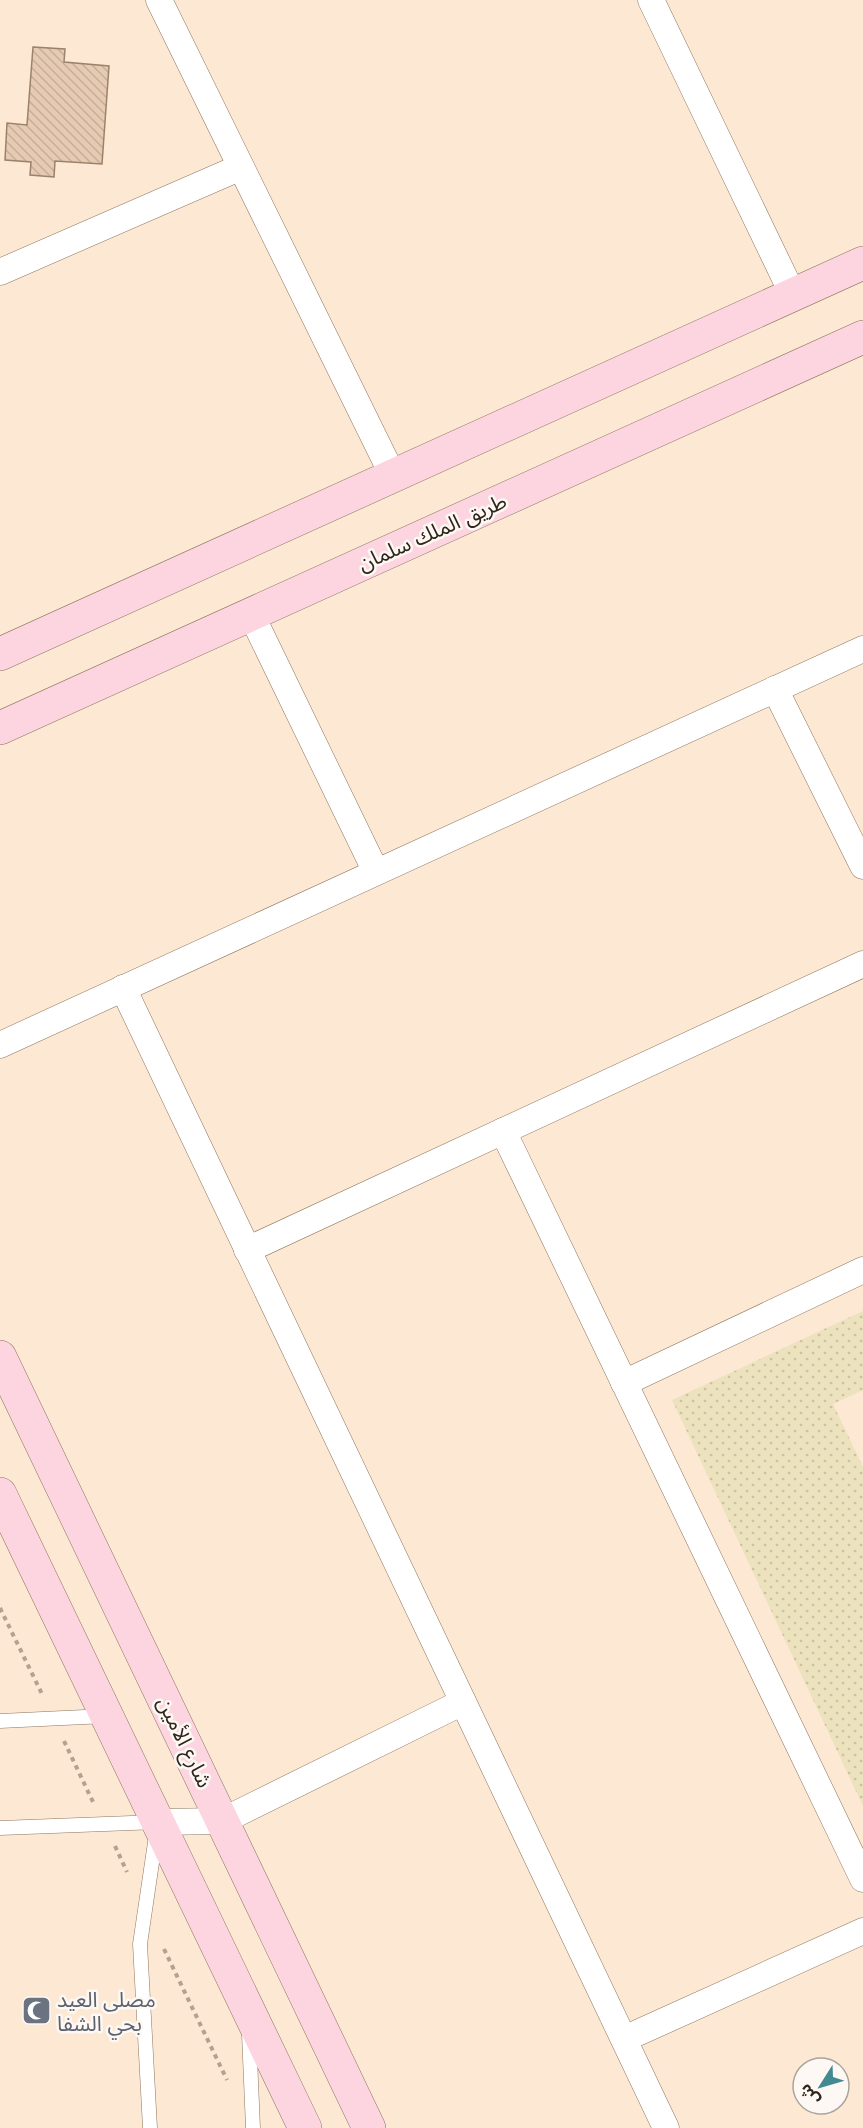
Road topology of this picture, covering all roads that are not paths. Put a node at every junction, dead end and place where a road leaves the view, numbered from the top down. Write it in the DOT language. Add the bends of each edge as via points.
graph roads {
  1 [pos="159,0"];
  2 [pos="651,0"];
  3 [pos="241,167"];
  4 [pos="863,263"];
  5 [pos="0,272"];
  6 [pos="793,295"];
  7 [pos="863,337"];
  8 [pos="393,476"];
  9 [pos="251,614"];
  10 [pos="863,648"];
  11 [pos="0,654"];
  12 [pos="775,689"];
  13 [pos="0,728"];
  14 [pos="863,866"];
  15 [pos="376,872"];
  16 [pos="863,964"];
  17 [pos="123,988"];
  18 [pos="0,1045"];
  19 [pos="503,1131"];
  20 [pos="247,1250"];
  21 [pos="863,1270"];
  22 [pos="0,1357"];
  23 [pos="624,1383"];
  24 [pos="0,1494"];
  25 [pos="463,1702"];
  26 [pos="106,1716"];
  27 [pos="0,1721"];
  28 [pos="222,1821"];
  29 [pos="158,1822"];
  30 [pos="0,1828"];
  31 [pos="863,1879"];
  32 [pos="863,1931"];
  33 [pos="248,2009"];
  34 [pos="624,2039"];
  35 [pos="150,2128"];
  36 [pos="253,2128"];
  37 [pos="305,2128"];
  38 [pos="369,2128"];
  39 [pos="666,2128"];
  1 -- 3 [label="street"];
  2 -- 6 [label="street"];
  3 -- 5 [label="street"];
  3 -- 8 [label="street"];
  4 -- 6 [label="main road"];
  6 -- 8 [label="main road"];
  7 -- 9 [label="main road, طريق الملك سلمان"];
  8 -- 11 [label="main road"];
  9 -- 13 [label="main road, طريق الملك سلمان"];
  9 -- 15 [label="street"];
  10 -- 12 [label="street"];
  12 -- 14 [label="street"];
  12 -- 15 [label="street"];
  15 -- 17 [label="street"];
  16 -- 19 [label="street"];
  17 -- 18 [label="street"];
  17 -- 20 [label="street"];
  19 -- 20 [label="street"];
  19 -- 23 [label="street"];
  20 -- 25 [label="street"];
  21 -- 23 [label="street"];
  22 -- 28 [label="main road, شارع الأمين"];
  23 -- 31 [label="street"];
  24 -- 26 [label="main road"];
  25 -- 28 [label="street"];
  25 -- 34 [label="street"];
  26 -- 27 [label="lane"];
  26 -- 29 [label="main road"];
  28 -- 29 [label="street"];
  28 -- 38 [label="main road, شارع الأمين"];
  29 -- 30 [label="lane"];
  29 -- 33 [label="main road"];
  29 -- 35 [label="lane" via="140,1944"];
  32 -- 34 [label="street"];
  33 -- 36 [label="lane"];
  33 -- 37 [label="main road"];
  34 -- 39 [label="street"];
}
